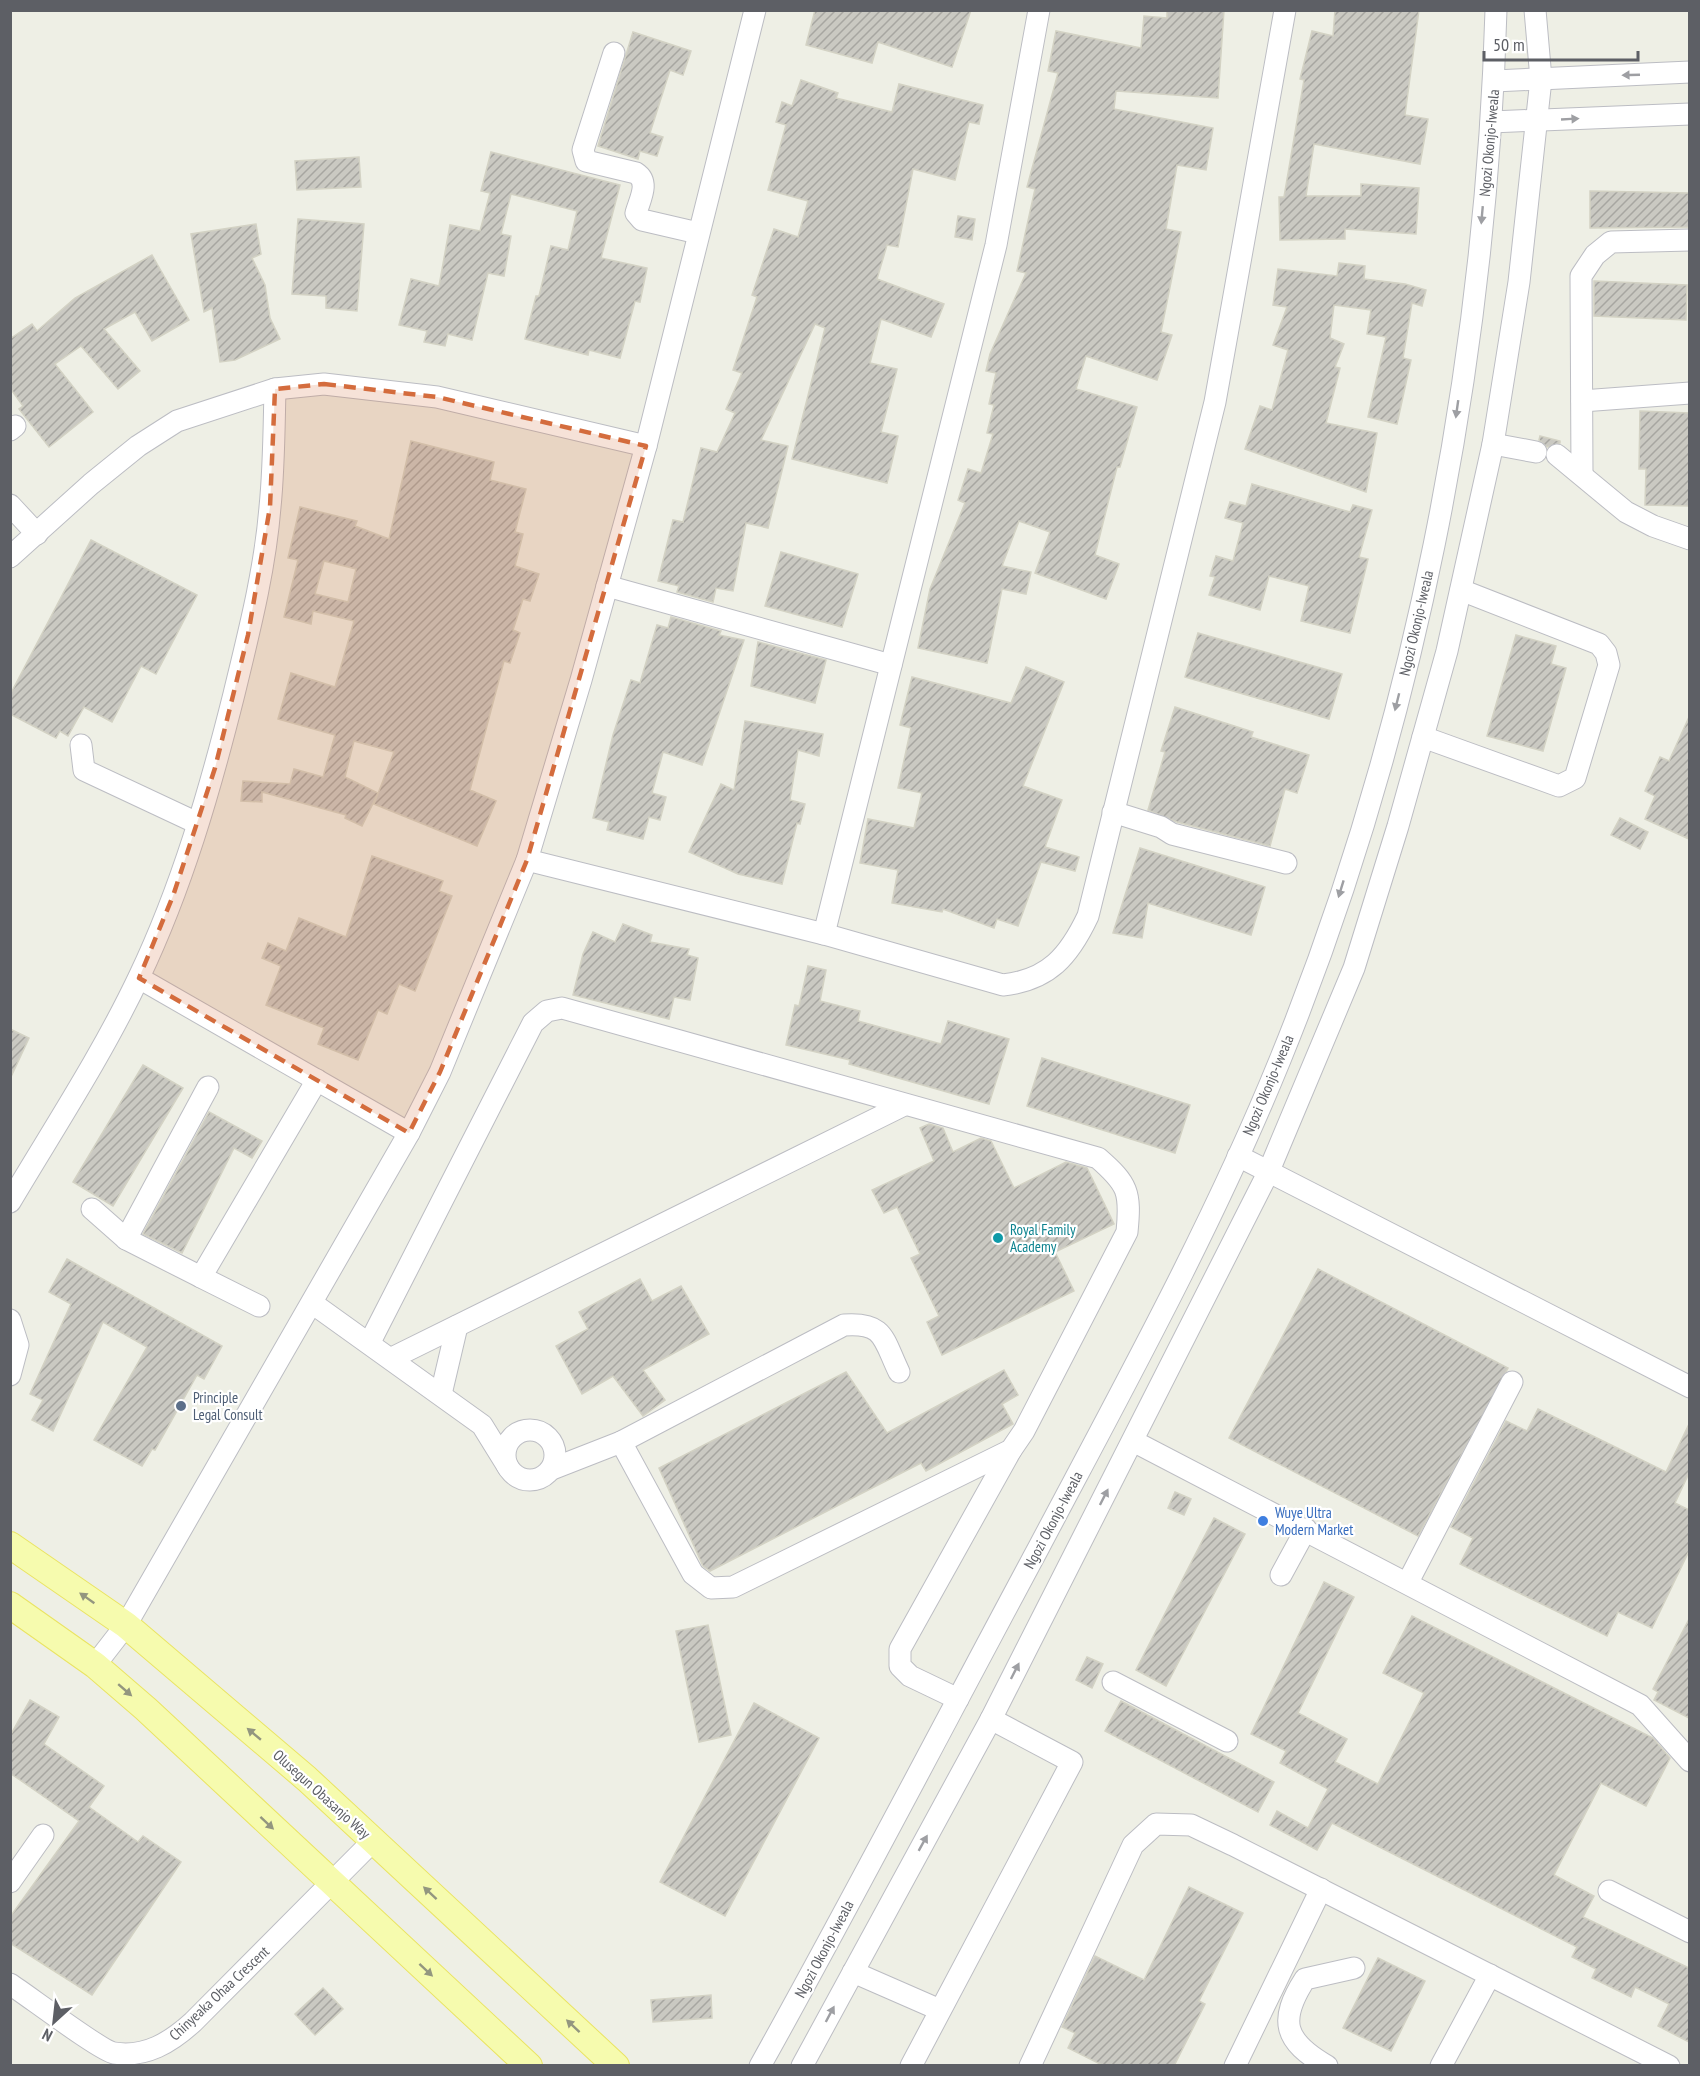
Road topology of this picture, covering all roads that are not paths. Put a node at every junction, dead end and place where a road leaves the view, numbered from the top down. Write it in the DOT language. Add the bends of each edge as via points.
graph roads {
  1 [pos="755,10"];
  2 [pos="1040,10"];
  3 [pos="1286,10"];
  4 [pos="1496,10"];
  5 [pos="1536,10"];
  6 [pos="614,53"];
  7 [pos="1689,72"];
  8 [pos="1541,79"];
  9 [pos="1494,81"];
  10 [pos="1689,114"];
  11 [pos="1537,121"];
  12 [pos="1491,122"];
  13 [pos="698,233"];
  14 [pos="1689,240"];
  15 [pos="275,389"];
  16 [pos="1689,393"];
  17 [pos="1582,401"];
  18 [pos="1493,444"];
  19 [pos="646,446"];
  20 [pos="1582,474"];
  21 [pos="10,505"];
  22 [pos="37,534"];
  23 [pos="1689,539"];
  24 [pos="10,558"];
  25 [pos="608,586"];
  26 [pos="1461,590"];
  27 [pos="891,665"];
  28 [pos="1423,737"];
  29 [pos="81,745"];
  30 [pos="1113,812"];
  31 [pos="197,824"];
  32 [pos="527,860"];
  33 [pos="1286,863"];
  34 [pos="824,934"];
  35 [pos="139,978"];
  36 [pos="317,1080"];
  37 [pos="208,1087"];
  38 [pos="904,1105"];
  39 [pos="409,1133"];
  40 [pos="1238,1156"];
  41 [pos="1268,1173"];
  42 [pos="10,1202"];
  43 [pos="92,1209"];
  44 [pos="126,1239"];
  45 [pos="201,1276"];
  46 [pos="312,1303"];
  47 [pos="259,1306"];
  48 [pos="10,1320"];
  49 [pos="457,1326"];
  50 [pos="370,1342"];
  51 [pos="392,1358"];
  52 [pos="899,1372"];
  53 [pos="10,1375"];
  54 [pos="1512,1382"];
  55 [pos="1689,1387"];
  56 [pos="441,1394"];
  57 [pos="482,1425"];
  58 [pos="523,1431"];
  59 [pos="547,1437"];
  60 [pos="1133,1441"];
  61 [pos="621,1442"];
  62 [pos="1011,1450"];
  63 [pos="584,1457"];
  64 [pos="508,1467"];
  65 [pos="552,1469"];
  66 [pos="1306,1529"];
  67 [pos="10,1545"];
  68 [pos="1281,1575"];
  69 [pos="1408,1582"];
  70 [pos="10,1605"];
  71 [pos="126,1625"];
  72 [pos="95,1665"];
  73 [pos="1113,1682"];
  74 [pos="958,1699"];
  75 [pos="991,1719"];
  76 [pos="1227,1741"];
  77 [pos="1689,1761"];
  78 [pos="43,1835"];
  79 [pos="373,1841"];
  80 [pos="10,1882"];
  81 [pos="332,1883"];
  82 [pos="1321,1889"];
  83 [pos="1609,1891"];
  84 [pos="1689,1932"];
  85 [pos="1354,1968"];
  86 [pos="853,1972"];
  87 [pos="1490,1975"];
  88 [pos="10,1984"];
  89 [pos="940,2010"];
  90 [pos="529,2066"];
  91 [pos="616,2066"];
  92 [pos="760,2066"];
  93 [pos="802,2066"];
  94 [pos="910,2066"];
  95 [pos="1030,2066"];
  96 [pos="1236,2066"];
  97 [pos="1327,2066"];
  98 [pos="1441,2066"];
  99 [pos="1669,2066"];
  1 -- 13 [label="street"];
  2 -- 27 [label="street" via="996,245"];
  3 -- 30 [label="street" via="1215,402"];
  4 -- 9 [label="street, Ngozi Okonjo-Iweala"];
  5 -- 8 [label="street"];
  6 -- 13 [label="street" via="583,157 642,177 645,183 636,213 642,220"];
  7 -- 8 [label="street, one-way"];
  8 -- 9 [label="street"];
  8 -- 11 [label="street"];
  9 -- 12 [label="street, Ngozi Okonjo-Iweala"];
  11 -- 10 [label="street, one-way"];
  11 -- 12 [label="street"];
  11 -- 18 [label="street" via="1520,282"];
  12 -- 40 [label="street, Ngozi Okonjo-Iweala, one-way" via="1478,270 1427,582 1389,736 1330,925 1281,1059"];
  13 -- 19 [label="street"];
  14 -- 17 [label="street" via="1611,242 1595,255 1581,276"];
  15 -- 19 [label="street" via="324,384 427,396"];
  15 -- 22 [label="street" via="177,421 130,452"];
  15 -- 31 [label="street" via="270,507 261,569 215,768"];
  16 -- 17 [label="street"];
  17 -- 20 [label="street"];
  18 -- 20 [label="street" via="1546,453"];
  18 -- 26 [label="street"];
  19 -- 25 [label="street"];
  20 -- 23 [label="street" via="1626,512"];
  21 -- 22 [label="street"];
  22 -- 24 [label="street"];
  25 -- 27 [label="street"];
  25 -- 32 [label="street"];
  26 -- 28 [label="street"];
  26 -- 28 [label="street" via="1599,644 1609,665 1575,778 1568,783 1559,786"];
  27 -- 34 [label="street"];
  28 -- 41 [label="street" via="1354,968"];
  29 -- 31 [label="street" via="84,770"];
  30 -- 33 [label="street" via="1172,834"];
  30 -- 34 [label="street" via="1088,916 1062,959 1041,975 1003,985"];
  31 -- 35 [label="street"];
  32 -- 34 [label="street"];
  32 -- 39 [label="street" via="441,1072"];
  35 -- 36 [label="street"];
  35 -- 42 [label="street"];
  36 -- 39 [label="street"];
  36 -- 45 [label="street"];
  37 -- 44 [label="street"];
  38 -- 49 [label="street"];
  38 -- 50 [label="street" via="581,1013 562,1008 547,1011 533,1023"];
  38 -- 62 [label="street" via="1098,1158 1120,1177 1130,1203 1127,1232"];
  39 -- 46 [label="street"];
  40 -- 41 [label="street"];
  40 -- 74 [label="street, Ngozi Okonjo-Iweala" via="1128,1380"];
  41 -- 55 [label="street"];
  41 -- 60 [label="street"];
  43 -- 44 [label="street"];
  44 -- 45 [label="street"];
  45 -- 47 [label="street"];
  46 -- 50 [label="street"];
  46 -- 71 [label="street"];
  48 -- 53 [label="street" via="18,1345"];
  49 -- 51 [label="street"];
  49 -- 56 [label="street"];
  50 -- 51 [label="street"];
  51 -- 56 [label="street"];
  52 -- 61 [label="street" via="880,1331 865,1324 844,1325"];
  54 -- 69 [label="street"];
  56 -- 57 [label="street"];
  57 -- 58 [label="street"];
  57 -- 64 [label="street"];
  58 -- 59 [label="street"];
  58 -- 64 [label="street" via="509,1442"];
  59 -- 63 [label="street"];
  59 -- 65 [label="street" via="555,1452"];
  60 -- 66 [label="street"];
  75 -- 60 [label="street, one-way"];
  61 -- 62 [label="street" via="693,1574 711,1588 733,1587"];
  61 -- 63 [label="street"];
  62 -- 74 [label="street" via="900,1650 900,1666 910,1676"];
  63 -- 65 [label="street"];
  64 -- 65 [label="street" via="530,1480"];
  66 -- 68 [label="street"];
  66 -- 69 [label="street"];
  71 -- 67 [label="main road, Olusegun Obasanjo Way, one-way"];
  69 -- 77 [label="street" via="1640,1705"];
  70 -- 72 [label="main road"];
  71 -- 72 [label="street"];
  79 -- 71 [label="main road, Olusegun Obasanjo Way, one-way" via="307,1779"];
  72 -- 81 [label="main road, one-way"];
  73 -- 76 [label="street"];
  74 -- 92 [label="street, Ngozi Okonjo-Iweala"];
  86 -- 75 [label="street, one-way"];
  75 -- 89 [label="street" via="1072,1762"];
  78 -- 80 [label="street"];
  79 -- 81 [label="street, Chinyeaka Ohaa Crescent"];
  91 -- 79 [label="main road, Olusegun Obasanjo Way, one-way"];
  81 -- 88 [label="street, Chinyeaka Ohaa Crescent" via="193,2022 173,2040 144,2053 112,2053"];
  81 -- 90 [label="main road, one-way"];
  82 -- 87 [label="street"];
  82 -- 95 [label="street" via="1191,1825 1156,1824 1132,1845"];
  82 -- 96 [label="street"];
  83 -- 84 [label="street"];
  85 -- 97 [label="street" via="1305,1979 1287,2018 1290,2034 1306,2053"];
  86 -- 89 [label="street"];
  93 -- 86 [label="street, one-way"];
  87 -- 98 [label="street"];
  87 -- 99 [label="street"];
  89 -- 94 [label="street"];
}
